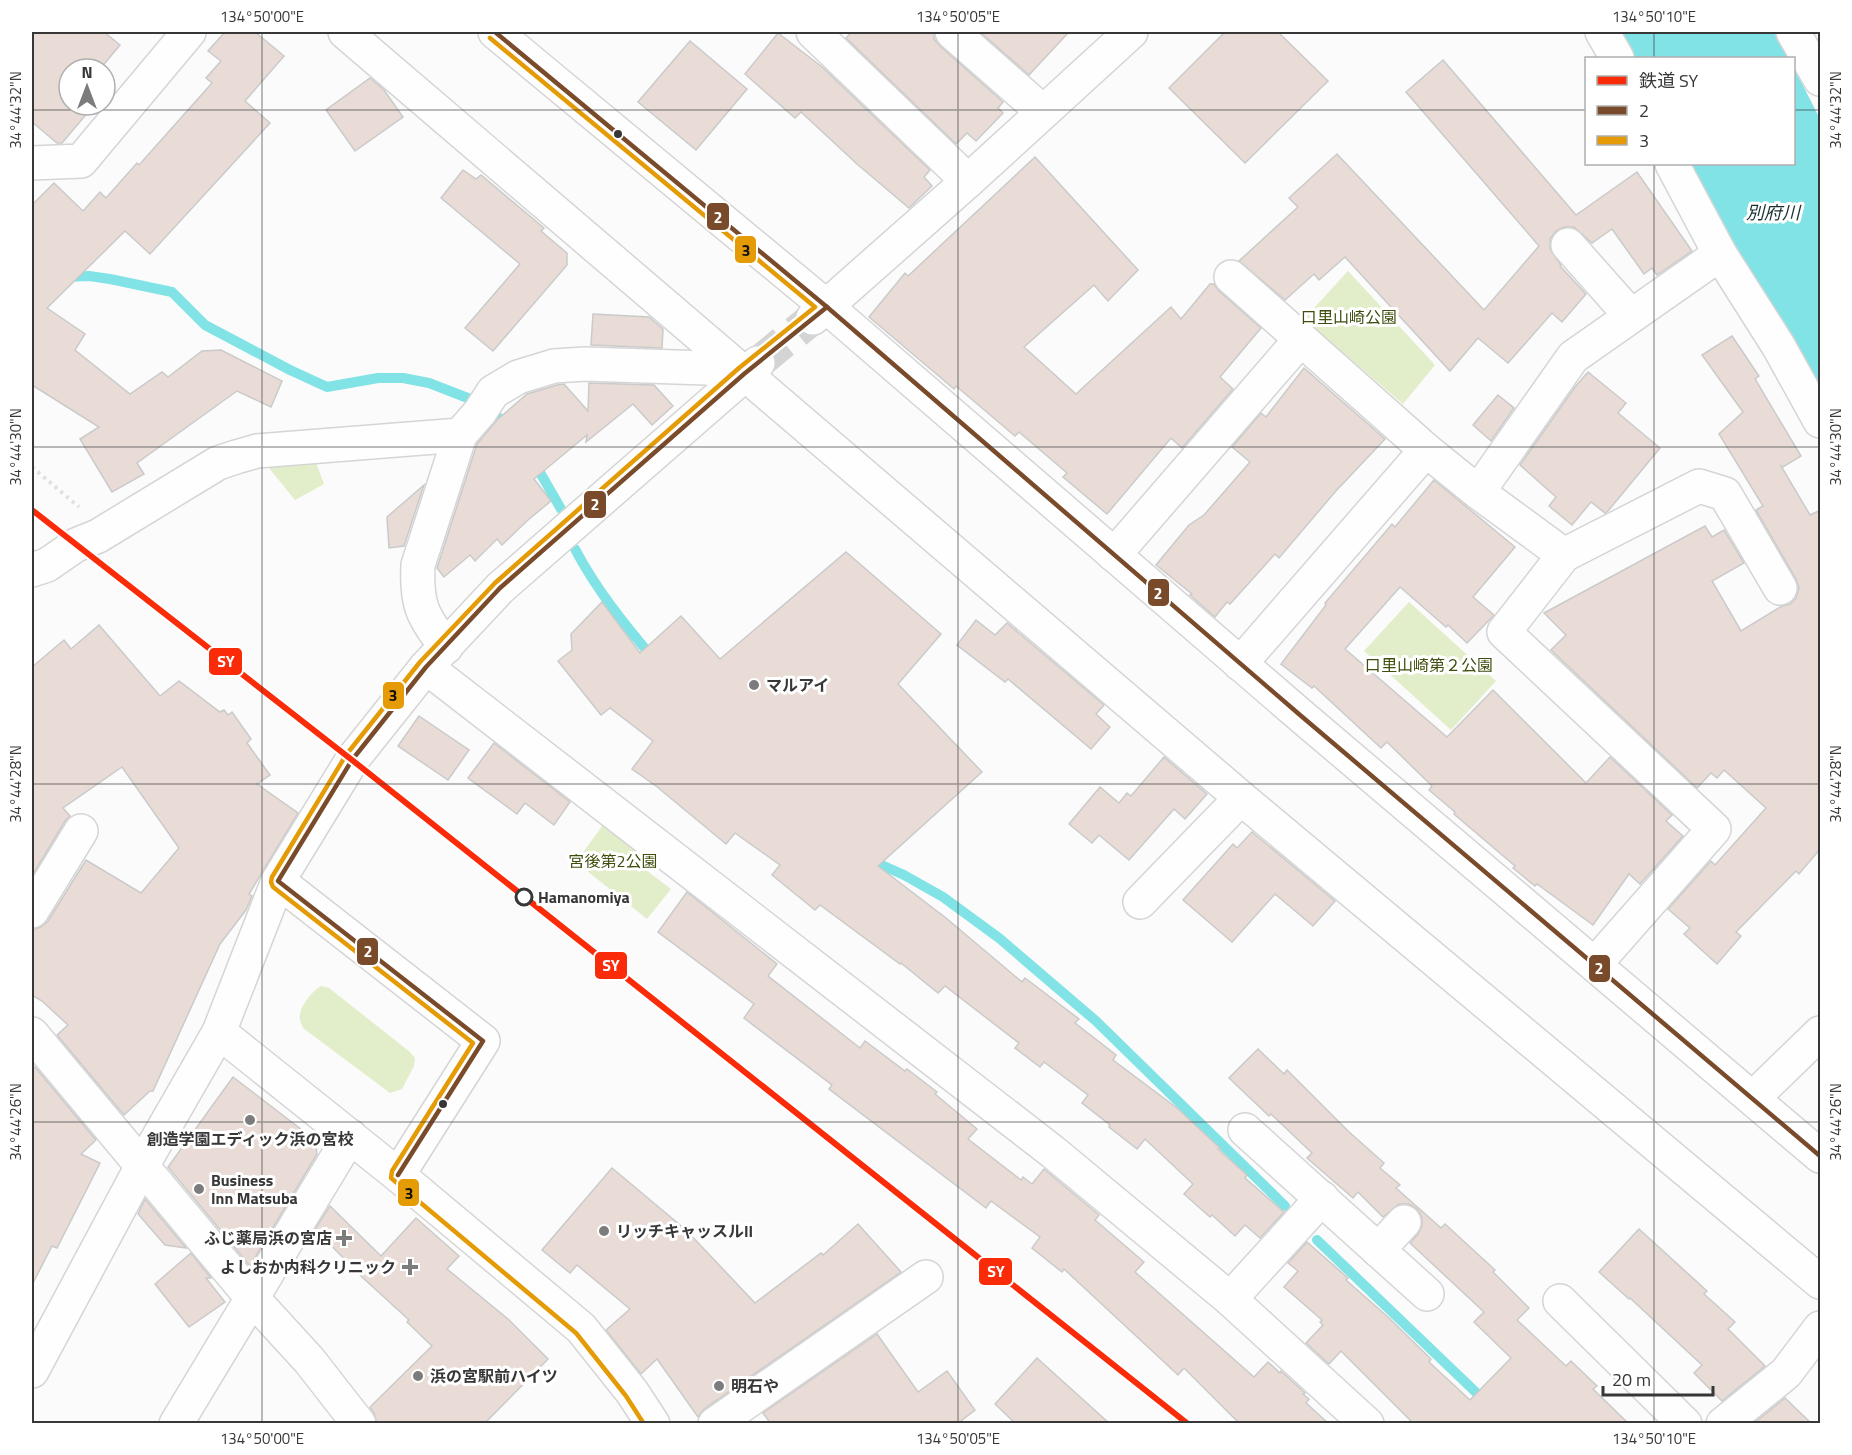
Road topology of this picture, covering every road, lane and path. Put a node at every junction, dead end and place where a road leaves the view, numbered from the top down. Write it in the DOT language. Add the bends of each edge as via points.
graph roads {
  1 [pos="189,32"];
  2 [pos="345,32"];
  3 [pos="495,32"];
  4 [pos="813,32"];
  5 [pos="952,32"];
  6 [pos="1131,32"];
  7 [pos="1602,32"];
  8 [pos="1793,32"];
  9 [pos="1616,57"];
  10 [pos="1821,79"];
  11 [pos="1044,112"];
  12 [pos="32,163"];
  13 [pos="1673,165"];
  14 [pos="968,182"];
  15 [pos="1568,245"];
  16 [pos="1720,254"];
  17 [pos="1232,277"];
  18 [pos="820,312"];
  19 [pos="1631,316"];
  20 [pos="1301,339"];
  21 [pos="751,368"];
  22 [pos="475,415"];
  23 [pos="1821,421"];
  24 [pos="1426,450"];
  25 [pos="32,467"];
  26 [pos="1478,492"];
  27 [pos="107,531"];
  28 [pos="1114,555"];
  29 [pos="1564,555"];
  30 [pos="32,570"];
  31 [pos="1780,588"];
  32 [pos="436,657"];
  33 [pos="1240,664"];
  34 [pos="1241,798"];
  35 [pos="81,831"];
  36 [pos="278,881"];
  37 [pos="1140,902"];
  38 [pos="32,911"];
  39 [pos="1595,964"];
  40 [pos="219,1032"];
  41 [pos="1821,1033"];
  42 [pos="32,1034"];
  43 [pos="1753,1098"];
  44 [pos="1245,1130"];
  45 [pos="350,1136"];
  46 [pos="1821,1156"];
  47 [pos="142,1166"];
  48 [pos="398,1175"];
  49 [pos="1322,1198"];
  50 [pos="1404,1222"];
  51 [pos="1378,1250"];
  52 [pos="926,1277"];
  53 [pos="1821,1282"];
  54 [pos="1427,1294"];
  55 [pos="253,1299"];
  56 [pos="1230,1299"];
  57 [pos="1560,1301"];
  58 [pos="1821,1328"];
  59 [pos="35,1357"];
  60 [pos="176,1424"];
  61 [pos="359,1424"];
  62 [pos="653,1424"];
  63 [pos="715,1424"];
  64 [pos="1367,1424"];
  65 [pos="1685,1424"];
  66 [pos="1723,1424"];
  1 -- 12 [label="street" via="81,161"];
  2 -- 21 [label="street"];
  3 -- 18 [label="street"];
  4 -- 14 [label="street"];
  5 -- 11 [label="street"];
  6 -- 11 [label="street"];
  7 -- 9 [label="street"];
  8 -- 10 [label="street"];
  11 -- 14 [label="street"];
  13 -- 16 [label="street"];
  14 -- 18 [label="street"];
  15 -- 19 [label="street"];
  16 -- 19 [label="street"];
  16 -- 23 [label="street"];
  17 -- 20 [label="street"];
  18 -- 28 [label="street"];
  19 -- 26 [label="street" via="1573,357"];
  20 -- 24 [label="street"];
  20 -- 28 [label="street"];
  21 -- 22 [label="street" via="554,366 518,377 493,392"];
  21 -- 32 [label="street" via="500,588"];
  21 -- 34 [label="street"];
  22 -- 27 [label="street" via="236,456"];
  22 -- 32 [label="street" via="418,565 417,587"];
  24 -- 26 [label="street"];
  24 -- 33 [label="street"];
  25 -- 27 [label="path"];
  26 -- 29 [label="street"];
  27 -- 30 [label="street"];
  28 -- 33 [label="street"];
  29 -- 31 [label="street" via="1699,486 1725,494"];
  29 -- 39 [label="street" via="1504,632 1714,829"];
  32 -- 36 [label="street" via="352,759"];
  32 -- 56 [label="street" via="1053,1152"];
  33 -- 39 [label="street"];
  34 -- 37 [label="street"];
  34 -- 53 [label="street"];
  35 -- 38 [label="street"];
  36 -- 40 [label="street"];
  36 -- 48 [label="street" via="483,1041"];
  39 -- 43 [label="street"];
  40 -- 45 [label="street"];
  40 -- 47 [label="street"];
  41 -- 43 [label="street"];
  42 -- 47 [label="street"];
  43 -- 46 [label="street"];
  44 -- 49 [label="street"];
  45 -- 48 [label="street"];
  45 -- 55 [label="street"];
  47 -- 55 [label="street"];
  47 -- 59 [label="street"];
  48 -- 62 [label="street" via="581,1328 633,1392"];
  49 -- 51 [label="street"];
  49 -- 56 [label="street"];
  50 -- 51 [label="street"];
  51 -- 54 [label="street"];
  52 -- 63 [label="street"];
  55 -- 60 [label="street"];
  55 -- 61 [label="street" via="309,1360"];
  56 -- 64 [label="street"];
  57 -- 65 [label="street"];
  58 -- 66 [label="street" via="1786,1373"];
}
